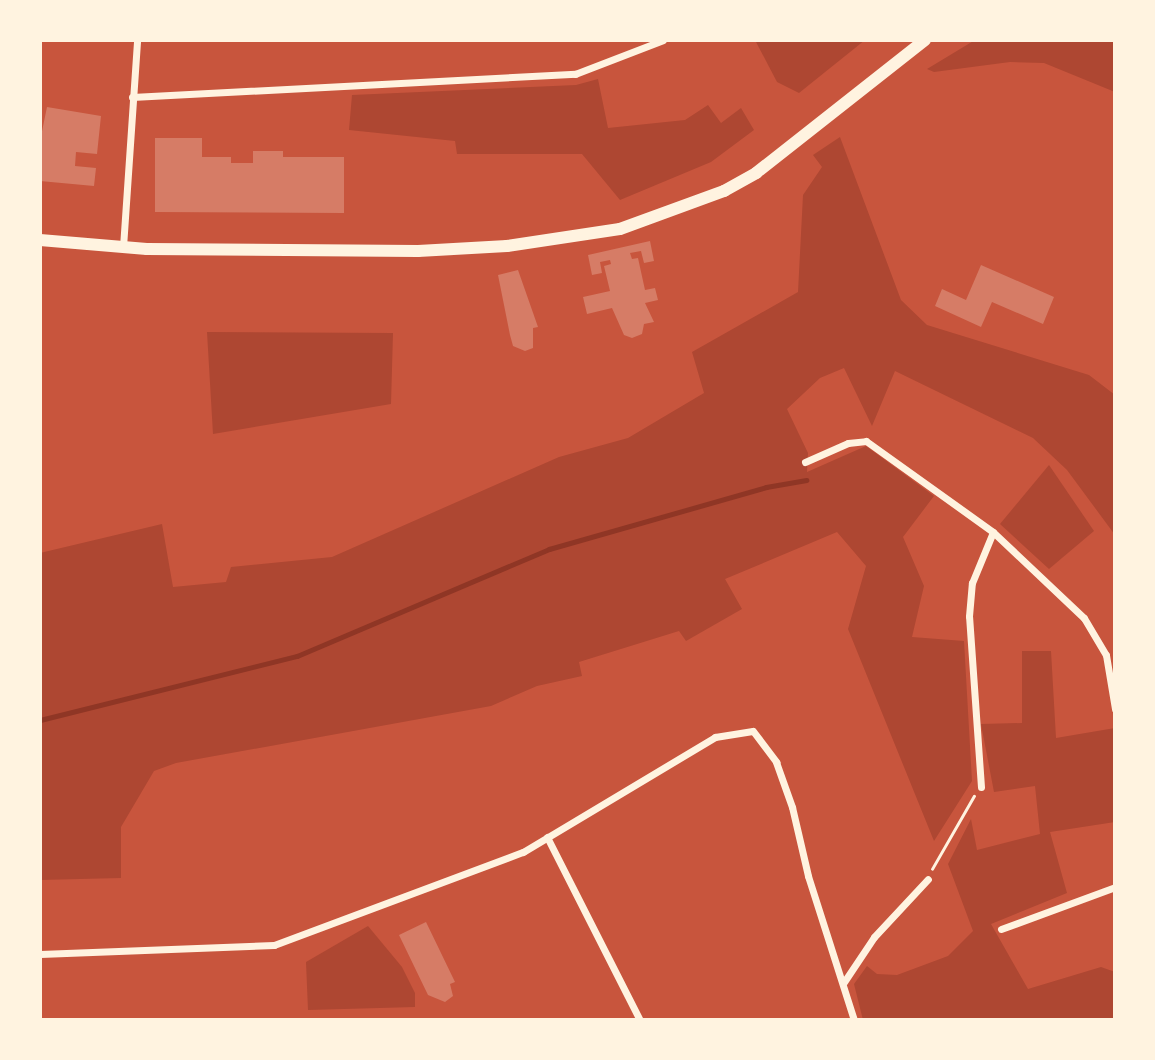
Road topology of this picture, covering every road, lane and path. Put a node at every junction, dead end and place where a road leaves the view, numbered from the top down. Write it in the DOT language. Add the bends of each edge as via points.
graph roads {
  1 [pos="137,40"];
  2 [pos="663,40"];
  3 [pos="925,40"];
  4 [pos="132,97"];
  5 [pos="40,240"];
  6 [pos="123,247"];
  7 [pos="805,462"];
  8 [pos="993,531"];
  9 [pos="1115,709"];
  10 [pos="981,787"];
  11 [pos="547,837"];
  12 [pos="928,879"];
  13 [pos="1115,887"];
  14 [pos="1001,929"];
  15 [pos="40,954"];
  16 [pos="844,982"];
  17 [pos="640,1020"];
  18 [pos="854,1020"];
  1 -- 4 [label="street"];
  2 -- 4 [label="street" via="575,74"];
  3 -- 6 [label="main road" via="756,173 724,191 620,229 507,246 418,251"];
  4 -- 6 [label="street"];
  5 -- 6 [label="main road"];
  7 -- 8 [label="street" via="848,443 873,443"];
  8 -- 9 [label="street" via="1084,618 1106,655"];
  8 -- 10 [label="street" via="972,583 969,615"];
  10 -- 12 [label="path"];
  11 -- 15 [label="street" via="523,852 274,945"];
  11 -- 16 [label="street" via="715,737 753,731 776,762"];
  11 -- 17 [label="street"];
  12 -- 16 [label="street" via="917,896 874,937"];
  13 -- 14 [label="street"];
  16 -- 18 [label="street"];
}
